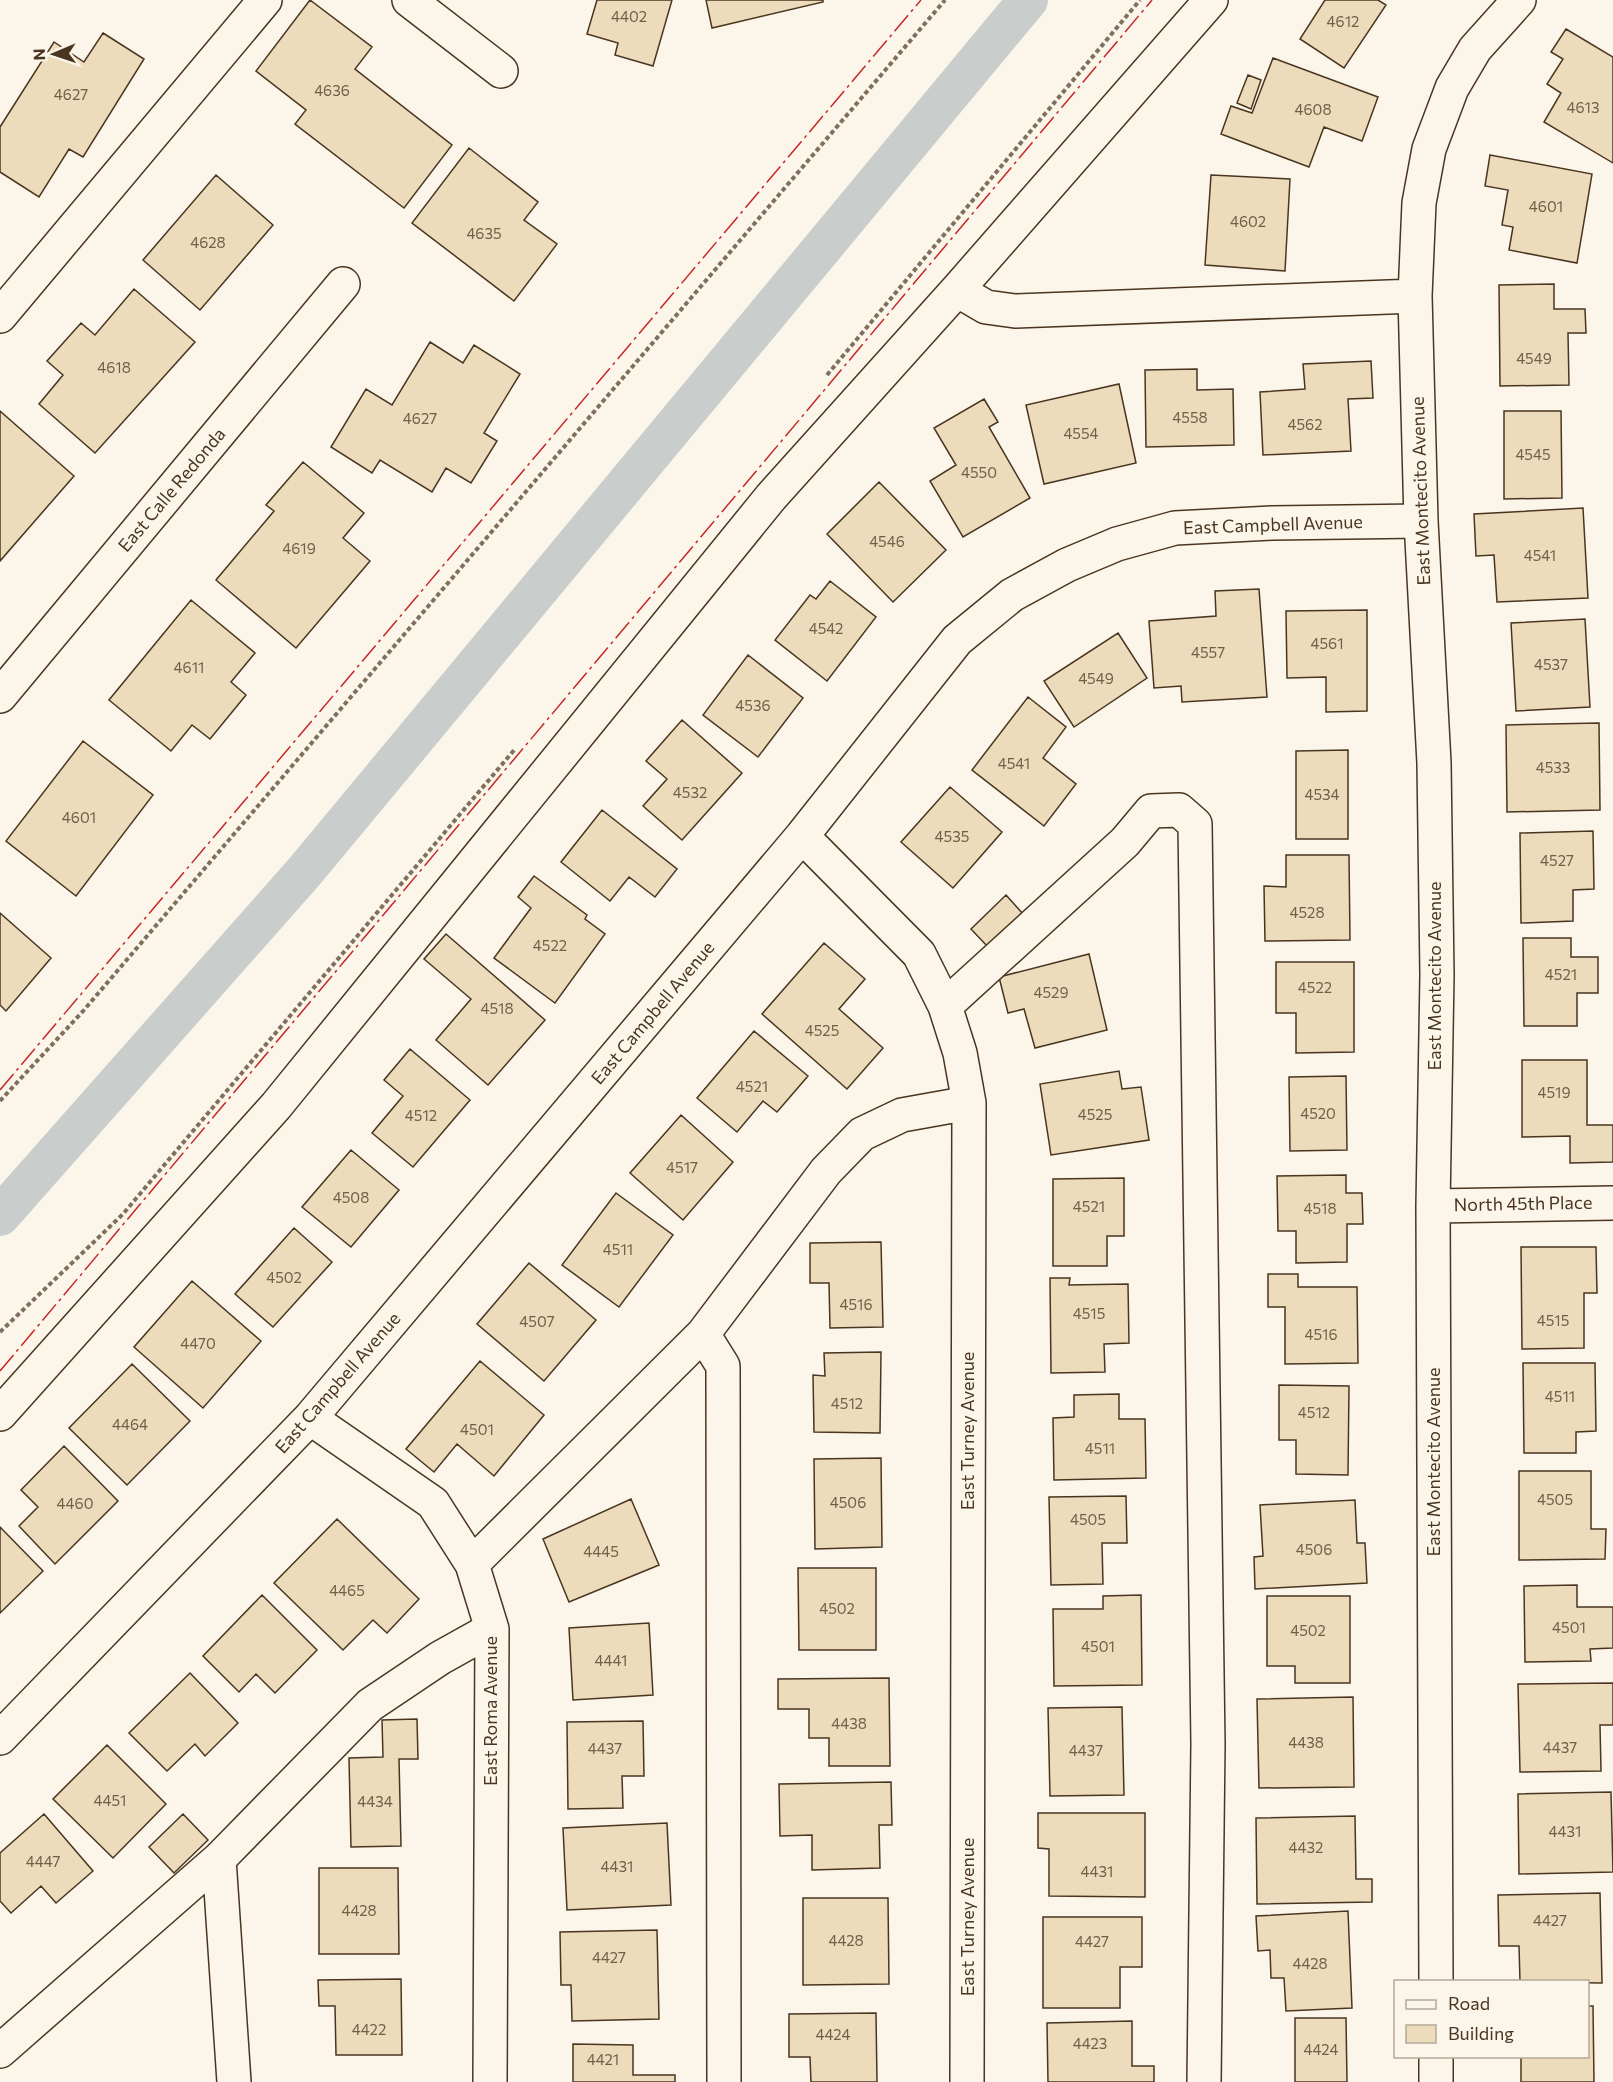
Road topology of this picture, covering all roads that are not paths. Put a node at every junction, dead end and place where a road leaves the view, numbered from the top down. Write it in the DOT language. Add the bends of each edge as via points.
graph roads {
  1 [pos="265,0"];
  2 [pos="410,0"];
  3 [pos="1211,0"];
  4 [pos="1519,0"];
  5 [pos="501,71"];
  6 [pos="344,284"];
  7 [pos="957,290"];
  8 [pos="1415,296"];
  9 [pos="0,316"];
  10 [pos="1421,521"];
  11 [pos="0,696"];
  12 [pos="802,836"];
  13 [pos="945,1006"];
  14 [pos="969,1103"];
  15 [pos="1613,1203"];
  16 [pos="1433,1206"];
  17 [pos="703,1334"];
  18 [pos="0,1414"];
  19 [pos="310,1418"];
  20 [pos="472,1564"];
  21 [pos="492,1629"];
  22 [pos="0,1737"];
  23 [pos="219,1859"];
  24 [pos="1436,1980"];
  25 [pos="0,2051"];
  26 [pos="1436,2058"];
  27 [pos="234,2082"];
  28 [pos="490,2082"];
  29 [pos="724,2082"];
  30 [pos="967,2082"];
  31 [pos="1204,2082"];
  32 [pos="1436,2082"];
  1 -- 9 [label="street"];
  2 -- 5 [label="street"];
  3 -- 7 [label="street"];
  4 -- 8 [label="street, East Montecito Avenue" via="1475,49 1452,88 1429,149 1419,203"];
  6 -- 11 [label="street, East Calle Redonda"];
  7 -- 8 [label="street" via="986,308 1015,311"];
  7 -- 18 [label="street" via="771,497 276,1106"];
  8 -- 10 [label="street, East Montecito Avenue"];
  10 -- 12 [label="street, East Campbell Avenue" via="1175,528 1117,544 1067,565 1012,595 957,640"];
  10 -- 16 [label="street, East Montecito Avenue" via="1435,787"];
  12 -- 13 [label="street, East Turney Avenue" via="919,954"];
  12 -- 19 [label="street, East Campbell Avenue"];
  13 -- 14 [label="street, East Turney Avenue" via="960,1053"];
  13 -- 31 [label="street" via="1125,842 1151,811 1179,810 1195,824 1208,1744"];
  14 -- 17 [label="street" via="902,1115 862,1134 826,1171"];
  14 -- 30 [label="street, East Turney Avenue"];
  15 -- 16 [label="street, North 45th Place"];
  16 -- 24 [label="street, East Montecito Avenue"];
  17 -- 20 [label="street"];
  17 -- 29 [label="street" via="723,1366"];
  19 -- 20 [label="street, East Roma Avenue" via="433,1503"];
  19 -- 22 [label="street, East Campbell Avenue"];
  20 -- 21 [label="street, East Roma Avenue"];
  21 -- 23 [label="street" via="370,1705"];
  21 -- 28 [label="street, East Roma Avenue"];
  23 -- 25 [label="street"];
  23 -- 27 [label="street"];
  26 -- 32 [label="street"];
}
